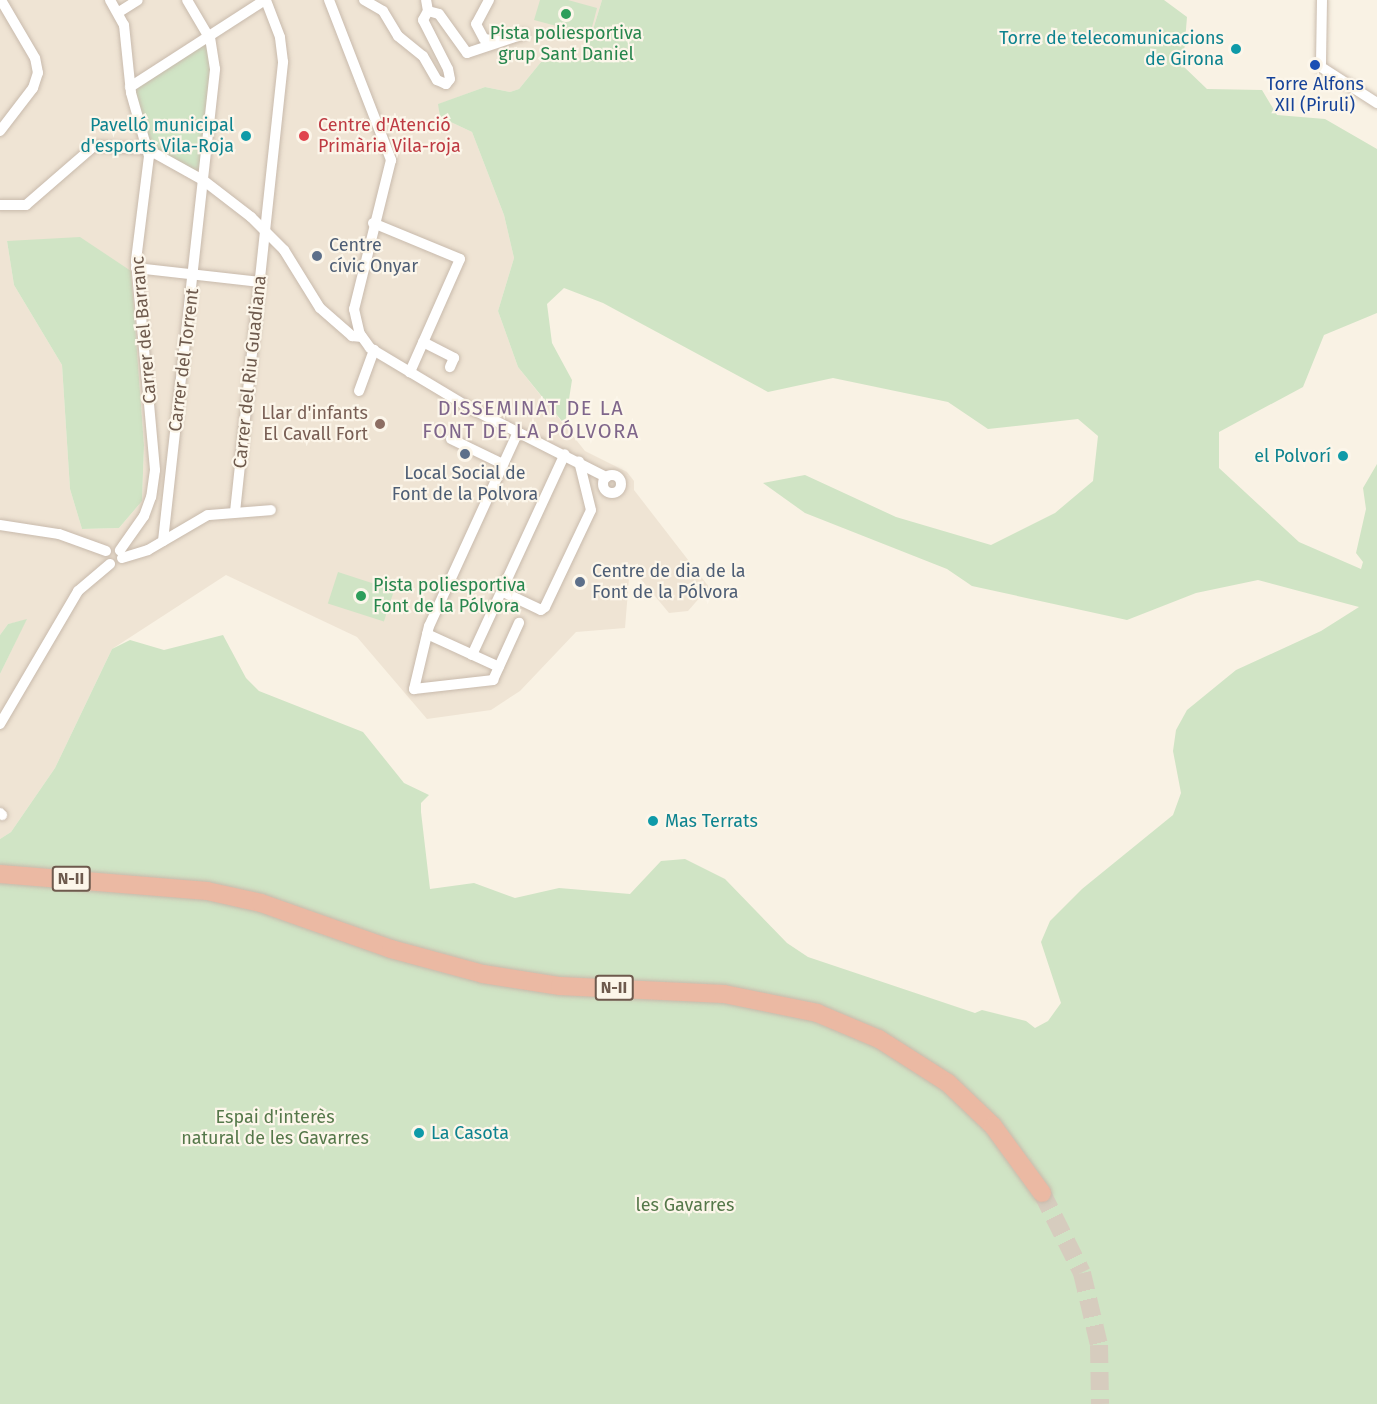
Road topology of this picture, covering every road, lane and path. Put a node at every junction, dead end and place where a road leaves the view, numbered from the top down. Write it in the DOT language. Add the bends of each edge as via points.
graph roads {
  1 [pos="1,0"];
  2 [pos="111,0"];
  3 [pos="138,0"];
  4 [pos="186,0"];
  5 [pos="265,0"];
  6 [pos="329,0"];
  7 [pos="364,0"];
  8 [pos="489,0"];
  9 [pos="1322,0"];
  10 [pos="427,5"];
  11 [pos="119,12"];
  12 [pos="524,34"];
  13 [pos="208,35"];
  14 [pos="500,41"];
  15 [pos="130,87"];
  16 [pos="1377,104"];
  17 [pos="0,131"];
  18 [pos="147,148"];
  19 [pos="203,180"];
  20 [pos="0,205"];
  21 [pos="374,223"];
  22 [pos="266,231"];
  23 [pos="136,268"];
  24 [pos="194,275"];
  25 [pos="260,282"];
  26 [pos="362,337"];
  27 [pos="423,342"];
  28 [pos="374,350"];
  29 [pos="450,367"];
  30 [pos="410,372"];
  31 [pos="359,392"];
  32 [pos="518,432"];
  33 [pos="451,439"];
  34 [pos="565,454"];
  35 [pos="579,461"];
  36 [pos="503,464"];
  37 [pos="606,477"];
  38 [pos="271,510"];
  39 [pos="235,513"];
  40 [pos="0,525"];
  41 [pos="163,541"];
  42 [pos="106,551"];
  43 [pos="121,554"];
  44 [pos="110,564"];
  45 [pos="501,591"];
  46 [pos="519,623"];
  47 [pos="427,634"];
  48 [pos="472,655"];
  49 [pos="499,668"];
  50 [pos="0,724"];
  51 [pos="0,874"];
  52 [pos="1042,1193"];
  1 -- 17 [label="street" via="38,68 37,81"];
  2 -- 11 [label="street, Carrer del Barranc"];
  3 -- 11 [label="street"];
  4 -- 13 [label="street"];
  5 -- 13 [label="street"];
  5 -- 22 [label="street, Carrer del Riu Guadiana" via="277,26 283,62"];
  6 -- 21 [label="street" via="391,160"];
  7 -- 10 [label="street" via="383,10 398,36 423,57 436,80 446,84 450,79 448,69 423,20"];
  8 -- 14 [label="street" via="476,24 484,39"];
  9 -- 16 [label="street" via="1321,67"];
  10 -- 14 [label="street" via="439,14 467,53 486,50"];
  11 -- 15 [label="street, Carrer del Barranc" via="124,25"];
  12 -- 14 [label="street"];
  13 -- 15 [label="street"];
  13 -- 19 [label="street, Carrer del Torrent" via="215,69"];
  15 -- 18 [label="street, Carrer del Barranc"];
  18 -- 19 [label="street"];
  18 -- 20 [label="street" via="94,146 26,205"];
  18 -- 23 [label="street, Carrer del Barranc"];
  19 -- 22 [label="street"];
  19 -- 24 [label="street, Carrer del Torrent"];
  21 -- 26 [label="street" via="354,309"];
  21 -- 27 [label="street" via="460,259"];
  22 -- 25 [label="street, Carrer del Riu Guadiana"];
  22 -- 26 [label="street" via="284,250 320,308 352,336"];
  23 -- 24 [label="street"];
  23 -- 43 [label="street, Carrer del Barranc" via="155,470 144,516"];
  24 -- 25 [label="street"];
  24 -- 41 [label="street, Carrer del Torrent"];
  25 -- 39 [label="street, Carrer del Riu Guadiana"];
  26 -- 28 [label="street"];
  27 -- 29 [label="street" via="454,358"];
  27 -- 30 [label="street"];
  28 -- 30 [label="street"];
  28 -- 31 [label="street"];
  30 -- 32 [label="street"];
  32 -- 34 [label="street"];
  32 -- 36 [label="street"];
  33 -- 36 [label="street"];
  34 -- 35 [label="street"];
  34 -- 45 [label="street"];
  35 -- 37 [label="street"];
  35 -- 45 [label="street" via="591,510 545,607 541,610"];
  36 -- 47 [label="street"];
  38 -- 39 [label="street"];
  39 -- 41 [label="street" via="208,515"];
  40 -- 42 [label="street" via="59,534"];
  41 -- 43 [label="street"];
  42 -- 43 [label="street" via="113,547"];
  42 -- 44 [label="street"];
  43 -- 44 [label="street"];
  44 -- 50 [label="street" via="78,591"];
  45 -- 48 [label="street"];
  46 -- 49 [label="street"];
  47 -- 48 [label="street"];
  47 -- 49 [label="street" via="414,688 493,680"];
  48 -- 49 [label="street"];
  51 -- 52 [label="highway, N-II" via="207,891 261,903 391,949 483,974 560,986 724,994 817,1013 889,1044 948,1083 998,1132"];
}
